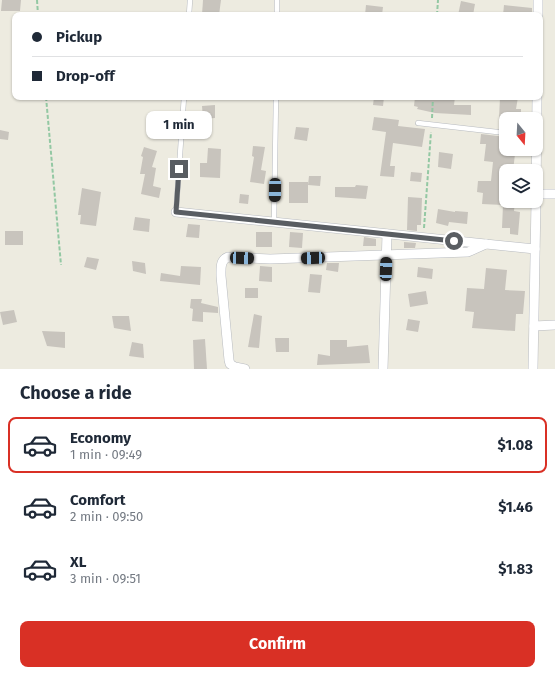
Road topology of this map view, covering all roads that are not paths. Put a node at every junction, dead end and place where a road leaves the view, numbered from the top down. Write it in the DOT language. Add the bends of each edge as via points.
graph roads {
  1 [pos="190,0"];
  2 [pos="277,0"];
  3 [pos="538,0"];
  4 [pos="189,12"];
  5 [pos="277,12"];
  6 [pos="538,12"];
  7 [pos="184,100"];
  8 [pos="276,100"];
  9 [pos="537,100"];
  10 [pos="537,112"];
  11 [pos="418,123"];
  12 [pos="499,132"];
  13 [pos="543,194"];
  14 [pos="555,194"];
  15 [pos="536,208"];
  16 [pos="176,212"];
  17 [pos="274,222"];
  18 [pos="387,234"];
  19 [pos="486,244"];
  20 [pos="535,249"];
  21 [pos="386,255"];
  22 [pos="555,325"];
  23 [pos="534,326"];
  24 [pos="245,369"];
  25 [pos="383,369"];
  26 [pos="533,369"];
  1 -- 4 [label="lane"];
  2 -- 5 [label="lane"];
  3 -- 6 [label="street"];
  7 -- 16 [label="lane"];
  8 -- 17 [label="lane"];
  9 -- 10 [label="street"];
  11 -- 12 [label="lane"];
  13 -- 14 [label="street"];
  15 -- 20 [label="street"];
  16 -- 17 [label="street"];
  17 -- 18 [label="street"];
  18 -- 19 [label="street"];
  18 -- 21 [label="street"];
  19 -- 20 [label="street"];
  19 -- 21 [label="street" via="468,252"];
  20 -- 23 [label="street"];
  21 -- 24 [label="street" via="224,259 221,263 221,276 229,360 235,367"];
  21 -- 25 [label="street"];
  22 -- 23 [label="street"];
  23 -- 26 [label="street"];
}
